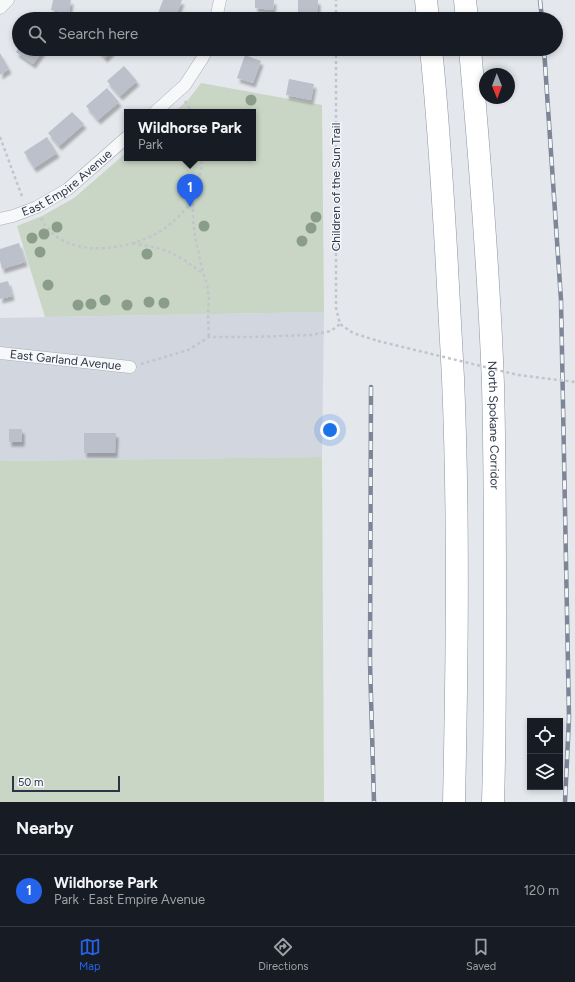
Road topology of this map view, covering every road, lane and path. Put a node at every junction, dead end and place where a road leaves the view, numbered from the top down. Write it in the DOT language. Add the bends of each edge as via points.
graph roads {
  1 [pos="8,0"];
  2 [pos="220,0"];
  3 [pos="336,0"];
  4 [pos="426,0"];
  5 [pos="465,0"];
  6 [pos="0,8"];
  7 [pos="217,12"];
  8 [pos="336,12"];
  9 [pos="427,12"];
  10 [pos="466,12"];
  11 [pos="203,56"];
  12 [pos="336,56"];
  13 [pos="432,56"];
  14 [pos="471,56"];
  15 [pos="158,109"];
  16 [pos="0,137"];
  17 [pos="124,140"];
  18 [pos="202,161"];
  19 [pos="193,196"];
  20 [pos="32,209"];
  21 [pos="0,219"];
  22 [pos="133,243"];
  23 [pos="203,273"];
  24 [pos="340,324"];
  25 [pos="209,337"];
  26 [pos="0,353"];
  27 [pos="130,367"];
  28 [pos="575,382"];
  29 [pos="454,802"];
  30 [pos="493,802"];
  1 -- 6 [label="street"];
  2 -- 7 [label="street"];
  3 -- 8 [label="path"];
  4 -- 9 [label="highway"];
  5 -- 10 [label="highway"];
  11 -- 15 [label="street" via="185,85"];
  12 -- 24 [label="path, Children of the Sun Trail" via="336,308"];
  13 -- 29 [label="highway" via="453,378 456,510"];
  14 -- 30 [label="highway, North Spokane Corridor" via="485,235 493,385"];
  16 -- 20 [label="path"];
  17 -- 20 [label="street, East Empire Avenue" via="68,189"];
  18 -- 19 [label="path"];
  19 -- 22 [label="path" via="187,207 160,232"];
  19 -- 23 [label="path" via="193,221"];
  20 -- 21 [label="street, East Empire Avenue"];
  20 -- 22 [label="path" via="52,233 66,243 86,248 112,248"];
  22 -- 23 [label="path" via="171,253"];
  23 -- 25 [label="path" via="209,300"];
  24 -- 25 [label="path" via="331,331 311,335"];
  24 -- 28 [label="path, bridge" via="353,333 378,341 518,375"];
  25 -- 27 [label="path" via="188,350"];
  26 -- 27 [label="street, East Garland Avenue"];
}
